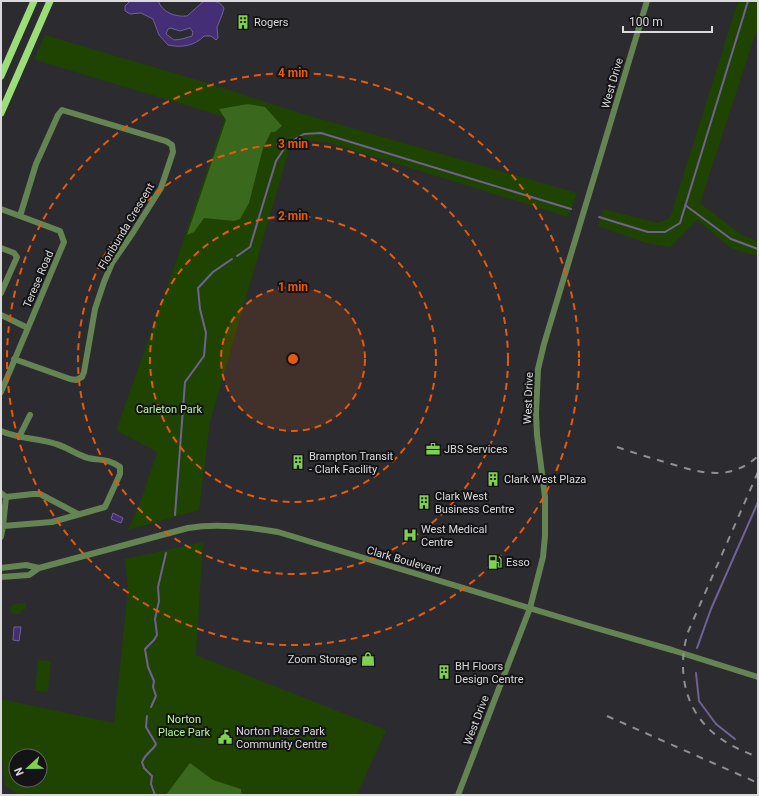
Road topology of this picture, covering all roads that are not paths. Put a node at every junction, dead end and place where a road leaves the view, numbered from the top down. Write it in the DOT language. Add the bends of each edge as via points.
graph roads {
  1 [pos="34,1"];
  2 [pos="50,1"];
  3 [pos="647,1"];
  4 [pos="1,76"];
  5 [pos="1,113"];
  6 [pos="1,209"];
  7 [pos="20,216"];
  8 [pos="1,248"];
  9 [pos="1,293"];
  10 [pos="1,315"];
  11 [pos="28,328"];
  12 [pos="14,359"];
  13 [pos="1,392"];
  14 [pos="30,415"];
  15 [pos="1,431"];
  16 [pos="19,437"];
  17 [pos="3,495"];
  18 [pos="78,514"];
  19 [pos="3,526"];
  20 [pos="1,537"];
  21 [pos="1,568"];
  22 [pos="39,568"];
  23 [pos="1,577"];
  24 [pos="530,608"];
  25 [pos="758,677"];
  26 [pos="458,795"];
  1 -- 4 [label="main road"];
  2 -- 5 [label="main road"];
  3 -- 24 [label="street, West Drive" via="538,369 536,413 546,497 545,536 539,575"];
  6 -- 7 [label="street, Terese Road"];
  7 -- 11 [label="street, Terese Road" via="60,231 64,242"];
  7 -- 12 [label="street, Floribunda Crescent" via="36,164 62,110 166,140 172,146 173,152 161,188 112,262 104,282 95,309 82,377 70,379"];
  8 -- 9 [label="street" via="14,253 17,257"];
  10 -- 11 [label="street"];
  11 -- 12 [label="street, Terese Road"];
  12 -- 13 [label="street, Terese Road"];
  14 -- 16 [label="street"];
  15 -- 16 [label="street"];
  16 -- 18 [label="street" via="55,444 88,458 101,459 120,467 120,474 105,507"];
  17 -- 18 [label="street" via="40,494"];
  17 -- 19 [label="street"];
  18 -- 19 [label="street" via="52,522"];
  19 -- 20 [label="street"];
  21 -- 22 [label="street, Clark Boulevard" via="26,565"];
  22 -- 23 [label="street, Clark Boulevard" via="28,575"];
  22 -- 24 [label="street, Clark Boulevard" via="188,528 228,526 278,532"];
  24 -- 25 [label="street, Clark Boulevard"];
  24 -- 26 [label="street, West Drive"];
}
